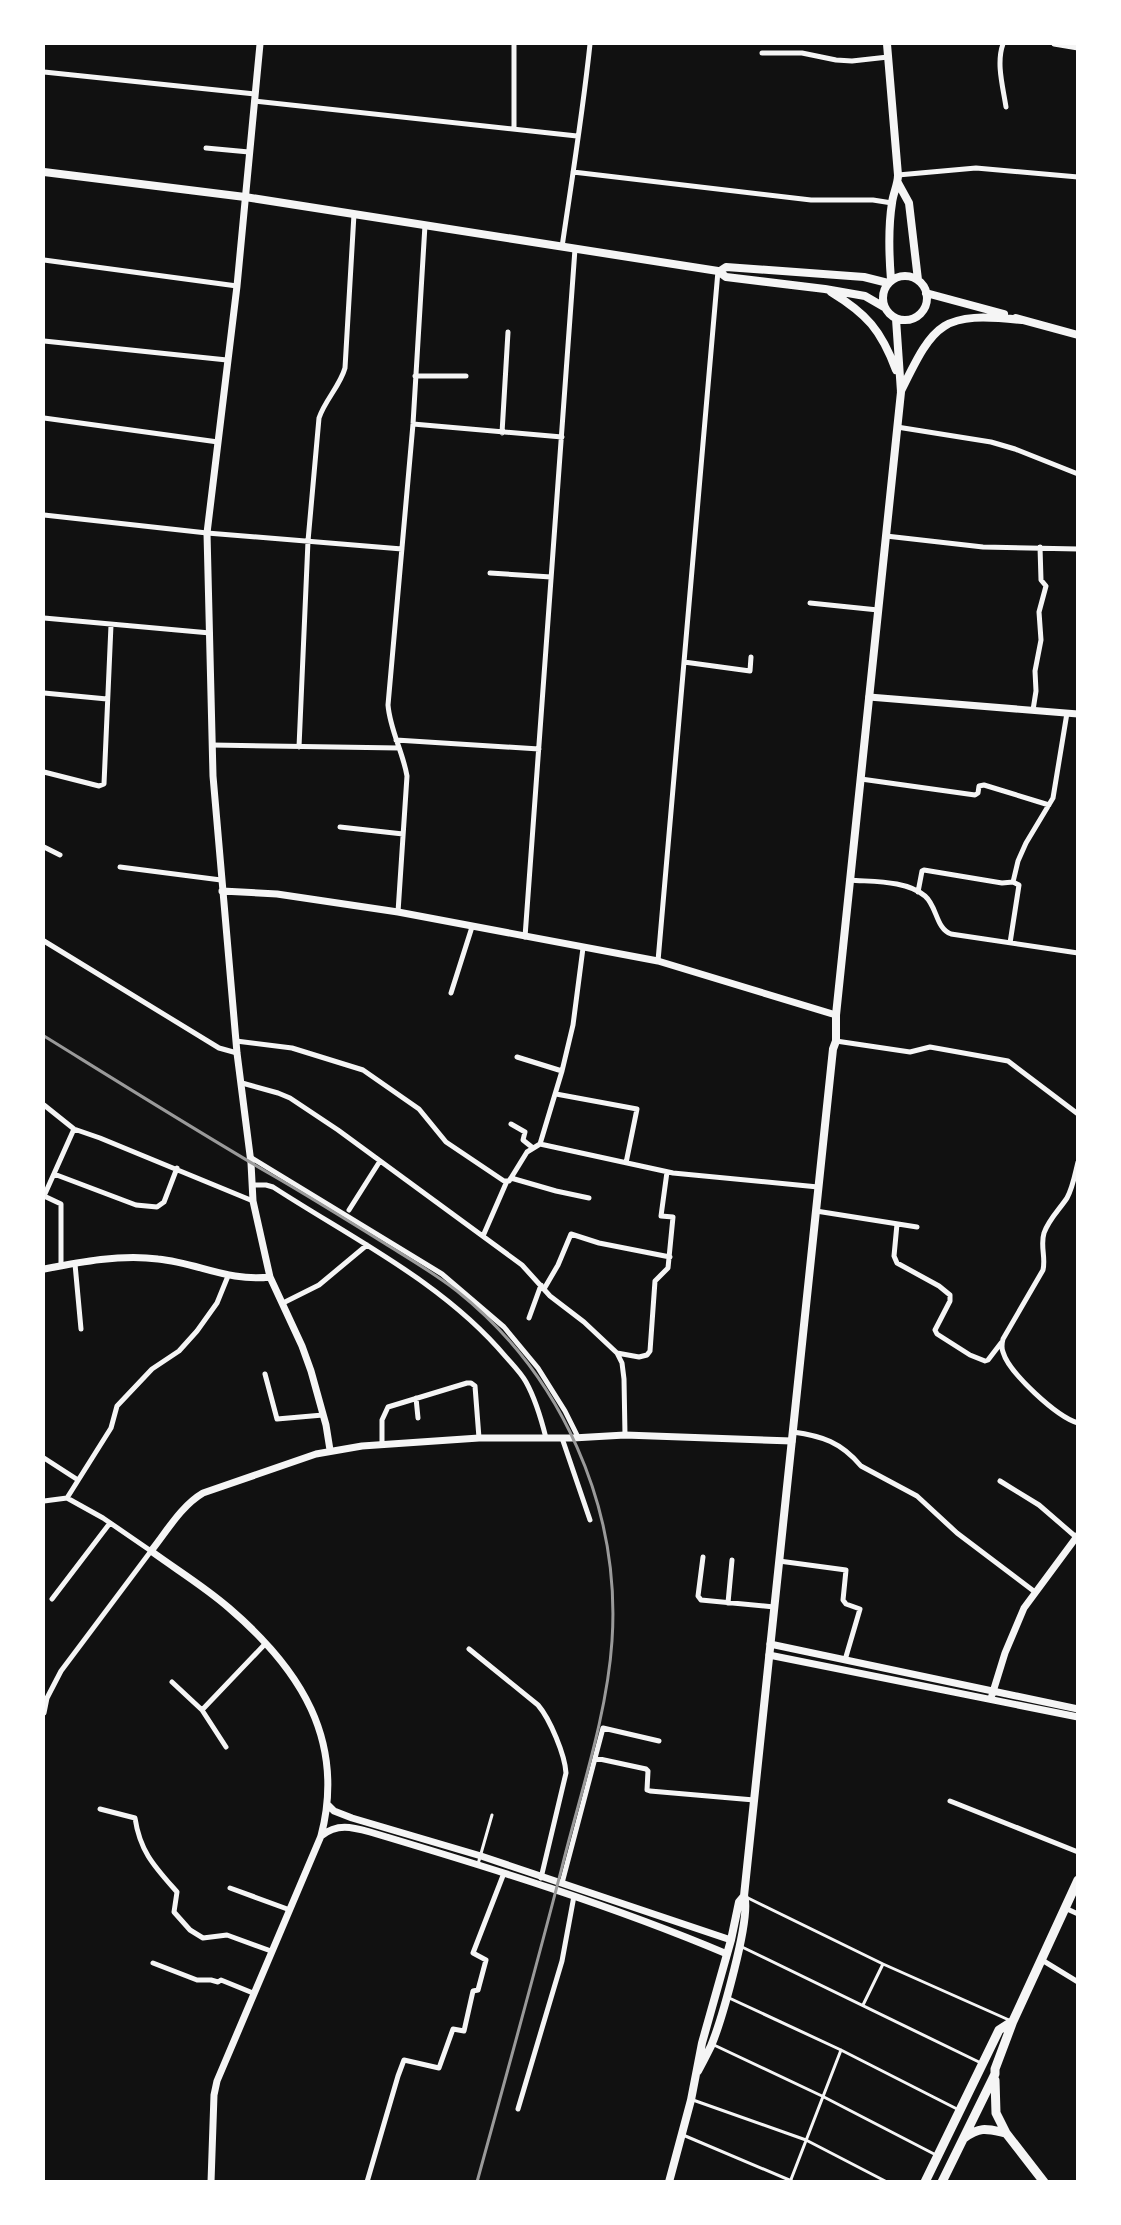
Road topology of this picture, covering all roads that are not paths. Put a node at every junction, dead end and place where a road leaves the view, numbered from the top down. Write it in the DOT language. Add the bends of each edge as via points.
graph roads {
  1 [pos="260,44"];
  2 [pos="514,44"];
  3 [pos="590,44"];
  4 [pos="887,44"];
  5 [pos="1003,44"];
  6 [pos="1054,44"];
  7 [pos="1077,48"];
  8 [pos="762,53"];
  9 [pos="888,57"];
  10 [pos="44,72"];
  11 [pos="255,98"];
  12 [pos="1006,107"];
  13 [pos="514,129"];
  14 [pos="577,136"];
  15 [pos="206,148"];
  16 [pos="249,152"];
  17 [pos="44,172"];
  18 [pos="573,172"];
  19 [pos="1077,177"];
  20 [pos="898,179"];
  21 [pos="245,197"];
  22 [pos="892,203"];
  23 [pos="354,214"];
  24 [pos="425,225"];
  25 [pos="562,247"];
  26 [pos="575,249"];
  27 [pos="44,260"];
  28 [pos="719,271"];
  29 [pos="918,280"];
  30 [pos="890,282"];
  31 [pos="237,286"];
  32 [pos="825,289"];
  33 [pos="926,293"];
  34 [pos="884,307"];
  35 [pos="896,319"];
  36 [pos="1022,320"];
  37 [pos="508,332"];
  38 [pos="1077,335"];
  39 [pos="44,341"];
  40 [pos="227,360"];
  41 [pos="416,376"];
  42 [pos="466,376"];
  43 [pos="900,381"];
  44 [pos="901,392"];
  45 [pos="44,418"];
  46 [pos="413,424"];
  47 [pos="897,427"];
  48 [pos="502,433"];
  49 [pos="562,437"];
  50 [pos="218,442"];
  51 [pos="1077,474"];
  52 [pos="44,515"];
  53 [pos="207,533"];
  54 [pos="886,536"];
  55 [pos="308,541"];
  56 [pos="1040,547"];
  57 [pos="402,549"];
  58 [pos="1077,549"];
  59 [pos="490,573"];
  60 [pos="551,577"];
  61 [pos="810,603"];
  62 [pos="878,610"];
  63 [pos="44,618"];
  64 [pos="111,625"];
  65 [pos="210,633"];
  66 [pos="751,657"];
  67 [pos="684,662"];
  68 [pos="44,693"];
  69 [pos="869,697"];
  70 [pos="107,699"];
  71 [pos="1033,710"];
  72 [pos="1067,713"];
  73 [pos="1077,714"];
  74 [pos="396,740"];
  75 [pos="212,746"];
  76 [pos="299,747"];
  77 [pos="399,748"];
  78 [pos="539,749"];
  79 [pos="44,772"];
  80 [pos="861,779"];
  81 [pos="1049,805"];
  82 [pos="340,827"];
  83 [pos="403,834"];
  84 [pos="44,847"];
  85 [pos="60,855"];
  86 [pos="120,867"];
  87 [pos="221,880"];
  88 [pos="850,880"];
  89 [pos="1013,882"];
  90 [pos="222,891"];
  91 [pos="918,892"];
  92 [pos="398,912"];
  93 [pos="472,927"];
  94 [pos="525,937"];
  95 [pos="44,941"];
  96 [pos="1010,943"];
  97 [pos="583,948"];
  98 [pos="1077,953"];
  99 [pos="658,961"];
  100 [pos="451,993"];
  101 [pos="836,1015"];
  102 [pos="236,1041"];
  103 [pos="836,1041"];
  104 [pos="237,1053"];
  105 [pos="518,1057"];
  106 [pos="562,1071"];
  107 [pos="242,1083"];
  108 [pos="556,1094"];
  109 [pos="44,1105"];
  110 [pos="1077,1114"];
  111 [pos="511,1124"];
  112 [pos="74,1129"];
  113 [pos="540,1144"];
  114 [pos="532,1148"];
  115 [pos="250,1157"];
  116 [pos="380,1161"];
  117 [pos="1077,1162"];
  118 [pos="626,1163"];
  119 [pos="177,1168"];
  120 [pos="667,1172"];
  121 [pos="54,1174"];
  122 [pos="509,1179"];
  123 [pos="1076,1180"];
  124 [pos="252,1185"];
  125 [pos="818,1187"];
  126 [pos="44,1196"];
  127 [pos="589,1198"];
  128 [pos="253,1201"];
  129 [pos="349,1210"];
  130 [pos="816,1211"];
  131 [pos="897,1224"];
  132 [pos="917,1227"];
  133 [pos="483,1236"];
  134 [pos="367,1245"];
  135 [pos="670,1257"];
  136 [pos="75,1264"];
  137 [pos="61,1266"];
  138 [pos="44,1269"];
  139 [pos="228,1276"];
  140 [pos="270,1277"];
  141 [pos="542,1287"];
  142 [pos="283,1303"];
  143 [pos="529,1318"];
  144 [pos="81,1329"];
  145 [pos="1002,1342"];
  146 [pos="617,1353"];
  147 [pos="265,1374"];
  148 [pos="416,1398"];
  149 [pos="323,1415"];
  150 [pos="418,1418"];
  151 [pos="1077,1423"];
  152 [pos="793,1432"];
  153 [pos="625,1435"];
  154 [pos="578,1437"];
  155 [pos="479,1438"];
  156 [pos="546,1438"];
  157 [pos="562,1438"];
  158 [pos="792,1442"];
  159 [pos="382,1445"];
  160 [pos="330,1450"];
  161 [pos="44,1458"];
  162 [pos="78,1480"];
  163 [pos="1000,1481"];
  164 [pos="67,1498"];
  165 [pos="44,1501"];
  166 [pos="590,1520"];
  167 [pos="110,1522"];
  168 [pos="1077,1536"];
  169 [pos="151,1551"];
  170 [pos="703,1557"];
  171 [pos="732,1560"];
  172 [pos="779,1561"];
  173 [pos="1035,1592"];
  174 [pos="52,1599"];
  175 [pos="728,1603"];
  176 [pos="774,1607"];
  177 [pos="266,1644"];
  178 [pos="771,1644"];
  179 [pos="469,1649"];
  180 [pos="769,1655"];
  181 [pos="845,1660"];
  182 [pos="171,1682"];
  183 [pos="993,1691"];
  184 [pos="991,1700"];
  185 [pos="1074,1708"];
  186 [pos="202,1710"];
  187 [pos="44,1713"];
  188 [pos="1069,1716"];
  189 [pos="1077,1717"];
  190 [pos="659,1741"];
  191 [pos="226,1747"];
  192 [pos="595,1758"];
  193 [pos="754,1800"];
  194 [pos="950,1801"];
  195 [pos="328,1805"];
  196 [pos="100,1809"];
  197 [pos="492,1815"];
  198 [pos="321,1836"];
  199 [pos="1077,1852"];
  200 [pos="481,1856"];
  201 [pos="478,1864"];
  202 [pos="504,1873"];
  203 [pos="542,1873"];
  204 [pos="1077,1880"];
  205 [pos="562,1883"];
  206 [pos="540,1885"];
  207 [pos="230,1888"];
  208 [pos="591,1892"];
  209 [pos="574,1896"];
  210 [pos="744,1896"];
  211 [pos="588,1900"];
  212 [pos="1065,1908"];
  213 [pos="290,1910"];
  214 [pos="1077,1914"];
  215 [pos="681,1922"];
  216 [pos="676,1933"];
  217 [pos="731,1940"];
  218 [pos="740,1947"];
  219 [pos="271,1951"];
  220 [pos="727,1954"];
  221 [pos="1041,1960"];
  222 [pos="153,1963"];
  223 [pos="883,1964"];
  224 [pos="1077,1982"];
  225 [pos="253,1993"];
  226 [pos="726,1996"];
  227 [pos="863,2006"];
  228 [pos="1012,2021"];
  229 [pos="712,2044"];
  230 [pos="842,2050"];
  231 [pos="983,2064"];
  232 [pos="699,2071"];
  233 [pos="995,2074"];
  234 [pos="822,2096"];
  235 [pos="691,2100"];
  236 [pos="518,2109"];
  237 [pos="960,2111"];
  238 [pos="1006,2133"];
  239 [pos="681,2134"];
  240 [pos="963,2138"];
  241 [pos="806,2140"];
  242 [pos="938,2156"];
  243 [pos="211,2181"];
  244 [pos="368,2181"];
  245 [pos="669,2181"];
  246 [pos="791,2181"];
  247 [pos="887,2181"];
  248 [pos="925,2181"];
  249 [pos="942,2181"];
  250 [pos="1044,2181"];
  1 -- 11 [label="street"];
  2 -- 13 [label="street"];
  3 -- 14 [label="street"];
  4 -- 9 [label="main road"];
  5 -- 12 [label="street"];
  6 -- 7 [label="street"];
  8 -- 9 [label="street" via="801,53 852,61"];
  9 -- 20 [label="main road"];
  10 -- 11 [label="street"];
  11 -- 13 [label="street"];
  11 -- 16 [label="street"];
  13 -- 14 [label="street"];
  14 -- 18 [label="street"];
  15 -- 16 [label="street"];
  16 -- 21 [label="street"];
  17 -- 21 [label="main road"];
  18 -- 22 [label="street" via="811,200"];
  18 -- 25 [label="street"];
  19 -- 20 [label="street" via="976,168"];
  20 -- 22 [label="main road"];
  20 -- 29 [label="main road" via="909,203"];
  21 -- 23 [label="main road"];
  21 -- 31 [label="street"];
  22 -- 30 [label="main road"];
  23 -- 24 [label="main road"];
  23 -- 55 [label="street" via="345,368 319,418"];
  24 -- 25 [label="main road"];
  24 -- 41 [label="street"];
  25 -- 26 [label="main road"];
  26 -- 28 [label="main road"];
  26 -- 49 [label="street"];
  27 -- 31 [label="street"];
  28 -- 30 [label="main road" via="726,267"];
  28 -- 32 [label="main road" via="726,277"];
  28 -- 67 [label="street"];
  29 -- 30 [label="main road" via="900,276"];
  29 -- 33 [label="main road"];
  30 -- 34 [label="main road" via="882,298"];
  31 -- 40 [label="street"];
  32 -- 34 [label="main road" via="865,296"];
  32 -- 43 [label="main road" via="873,324"];
  33 -- 35 [label="main road" via="925,307 916,317"];
  33 -- 36 [label="main road"];
  34 -- 35 [label="main road"];
  35 -- 43 [label="main road"];
  36 -- 38 [label="main road"];
  36 -- 44 [label="main road" via="986,316 945,325 924,347"];
  37 -- 48 [label="street"];
  39 -- 40 [label="street"];
  40 -- 50 [label="street"];
  41 -- 42 [label="street"];
  41 -- 46 [label="street"];
  43 -- 44 [label="main road"];
  44 -- 47 [label="main road"];
  45 -- 50 [label="street"];
  46 -- 48 [label="street"];
  46 -- 57 [label="street"];
  47 -- 51 [label="street" via="1015,448"];
  47 -- 54 [label="main road"];
  48 -- 49 [label="street"];
  49 -- 60 [label="street"];
  50 -- 53 [label="street"];
  52 -- 53 [label="street"];
  53 -- 55 [label="street"];
  53 -- 65 [label="street"];
  54 -- 56 [label="street" via="983,547"];
  54 -- 62 [label="main road"];
  55 -- 57 [label="street"];
  55 -- 76 [label="street"];
  56 -- 58 [label="street"];
  56 -- 71 [label="street" via="1041,580 1046,586 1039,612 1041,636"];
  57 -- 74 [label="street" via="388,705"];
  59 -- 60 [label="street"];
  60 -- 78 [label="street"];
  61 -- 62 [label="street"];
  62 -- 69 [label="main road"];
  63 -- 64 [label="street"];
  64 -- 65 [label="street"];
  64 -- 70 [label="street"];
  65 -- 75 [label="street"];
  66 -- 67 [label="street" via="750,671"];
  67 -- 99 [label="street"];
  68 -- 70 [label="street"];
  69 -- 71 [label="street"];
  69 -- 80 [label="main road"];
  70 -- 79 [label="street" via="104,784"];
  71 -- 72 [label="street"];
  72 -- 73 [label="street"];
  72 -- 81 [label="street"];
  74 -- 77 [label="street"];
  74 -- 78 [label="street"];
  75 -- 76 [label="street"];
  75 -- 87 [label="street"];
  76 -- 77 [label="street"];
  77 -- 83 [label="street" via="407,776"];
  78 -- 94 [label="street"];
  80 -- 81 [label="street" via="975,795 984,784"];
  80 -- 88 [label="main road"];
  81 -- 89 [label="street" via="1026,843"];
  82 -- 83 [label="street"];
  83 -- 92 [label="street"];
  84 -- 85 [label="street"];
  86 -- 87 [label="street"];
  87 -- 90 [label="street"];
  88 -- 91 [label="street" via="904,886"];
  88 -- 101 [label="main road"];
  89 -- 91 [label="street" via="924,870"];
  89 -- 96 [label="street" via="1019,885"];
  90 -- 92 [label="street" via="277,894"];
  90 -- 102 [label="street"];
  91 -- 96 [label="street" via="931,903 946,932"];
  92 -- 93 [label="street"];
  93 -- 94 [label="street"];
  93 -- 100 [label="street"];
  94 -- 97 [label="street"];
  95 -- 104 [label="street" via="219,1048"];
  96 -- 98 [label="street"];
  97 -- 99 [label="street"];
  97 -- 106 [label="street" via="573,1025"];
  99 -- 101 [label="street"];
  101 -- 103 [label="main road"];
  102 -- 104 [label="street"];
  102 -- 122 [label="street" via="292,1048 363,1070 419,1109 446,1142"];
  103 -- 110 [label="street" via="910,1052 930,1047 1008,1061"];
  103 -- 125 [label="main road"];
  104 -- 107 [label="street"];
  105 -- 106 [label="street"];
  106 -- 108 [label="street"];
  107 -- 115 [label="street"];
  107 -- 116 [label="street" via="290,1098"];
  108 -- 113 [label="street"];
  108 -- 118 [label="street" via="637,1109"];
  109 -- 112 [label="street"];
  111 -- 114 [label="street" via="525,1132 523,1140"];
  112 -- 119 [label="street"];
  112 -- 121 [label="street"];
  113 -- 114 [label="street"];
  113 -- 118 [label="street"];
  114 -- 122 [label="street"];
  115 -- 124 [label="street"];
  115 -- 154 [label="street" via="441,1274 504,1327 538,1368"];
  116 -- 129 [label="street"];
  116 -- 133 [label="street"];
  117 -- 123 [label="street"];
  118 -- 120 [label="street"];
  119 -- 121 [label="street" via="164,1202 152,1207 131,1204"];
  119 -- 128 [label="street"];
  120 -- 125 [label="street"];
  120 -- 135 [label="street" via="661,1216 674,1217"];
  121 -- 126 [label="street"];
  122 -- 127 [label="street"];
  122 -- 133 [label="street"];
  123 -- 145 [label="street" via="1050,1219 1042,1245 1043,1270"];
  124 -- 128 [label="street"];
  124 -- 134 [label="street" via="273,1187"];
  125 -- 130 [label="main road"];
  126 -- 137 [label="street" via="61,1204"];
  128 -- 140 [label="street"];
  130 -- 131 [label="street"];
  130 -- 152 [label="main road"];
  131 -- 132 [label="street"];
  131 -- 145 [label="street" via="897,1263 951,1295 935,1330 937,1334 984,1361"];
  133 -- 141 [label="street" via="522,1265"];
  134 -- 142 [label="street" via="319,1285"];
  134 -- 156 [label="street" via="459,1310 493,1342 525,1380 539,1408"];
  135 -- 141 [label="street" via="571,1234 558,1265"];
  135 -- 146 [label="street" via="668,1268 655,1281 650,1353 639,1357"];
  136 -- 137 [label="street"];
  136 -- 139 [label="street" via="142,1257"];
  136 -- 144 [label="street"];
  137 -- 138 [label="street"];
  139 -- 140 [label="street"];
  139 -- 162 [label="street" via="208,1317 179,1351 152,1369 117,1406 111,1428"];
  140 -- 142 [label="street"];
  141 -- 143 [label="street"];
  141 -- 146 [label="street"];
  142 -- 149 [label="street" via="306,1354"];
  145 -- 151 [label="street" via="1003,1354 1012,1368 1053,1408"];
  146 -- 153 [label="street" via="624,1379"];
  147 -- 149 [label="street" via="277,1419"];
  148 -- 150 [label="street"];
  148 -- 155 [label="street" via="474,1384"];
  148 -- 159 [label="street" via="388,1407 382,1420"];
  149 -- 160 [label="street"];
  152 -- 158 [label="main road"];
  152 -- 173 [label="street" via="818,1436 838,1445 861,1466 908,1490"];
  153 -- 154 [label="street"];
  153 -- 158 [label="street"];
  154 -- 157 [label="street"];
  155 -- 156 [label="street"];
  155 -- 159 [label="street" via="420,1439"];
  156 -- 157 [label="street"];
  157 -- 166 [label="street"];
  158 -- 172 [label="main road"];
  159 -- 160 [label="street"];
  160 -- 169 [label="street" via="203,1493"];
  161 -- 162 [label="street"];
  162 -- 164 [label="street"];
  163 -- 168 [label="street" via="1039,1505"];
  164 -- 165 [label="street"];
  164 -- 167 [label="street"];
  167 -- 169 [label="street"];
  167 -- 174 [label="street"];
  168 -- 173 [label="street"];
  169 -- 177 [label="street" via="228,1607"];
  169 -- 187 [label="street" via="61,1671"];
  170 -- 175 [label="street" via="698,1596 701,1600"];
  171 -- 175 [label="street"];
  172 -- 176 [label="main road"];
  172 -- 181 [label="street" via="846,1570 843,1600 860,1609"];
  173 -- 183 [label="street" via="1016,1626"];
  175 -- 176 [label="street"];
  176 -- 178 [label="main road"];
  177 -- 186 [label="street"];
  177 -- 195 [label="street" via="299,1685 316,1718 326,1755"];
  178 -- 180 [label="main road"];
  178 -- 181 [label="street"];
  179 -- 203 [label="street" via="547,1715 566,1764"];
  180 -- 184 [label="street"];
  180 -- 193 [label="main road"];
  181 -- 183 [label="street"];
  182 -- 186 [label="street"];
  183 -- 184 [label="street"];
  183 -- 185 [label="street"];
  184 -- 188 [label="street"];
  185 -- 188 [label="street"];
  186 -- 191 [label="street"];
  188 -- 189 [label="street"];
  190 -- 192 [label="street" via="603,1728"];
  192 -- 193 [label="street" via="646,1769 646,1786 650,1791"];
  192 -- 205 [label="street"];
  193 -- 210 [label="main road"];
  194 -- 199 [label="street"];
  195 -- 198 [label="street"];
  195 -- 200 [label="street" via="352,1818"];
  196 -- 219 [label="street" via="135,1818 138,1840 150,1862 177,1892 174,1912 190,1930 203,1938 227,1935"];
  197 -- 200 [label="lane"];
  198 -- 201 [label="street" via="334,1828 352,1827"];
  198 -- 213 [label="street"];
  200 -- 201 [label="lane"];
  200 -- 203 [label="street"];
  201 -- 202 [label="street"];
  202 -- 206 [label="street"];
  202 -- 244 [label="street" via="473,1953 486,1960 478,1990 473,1991 464,2031 453,2029 439,2068 404,2060"];
  203 -- 205 [label="street"];
  203 -- 206 [label="street"];
  204 -- 212 [label="highway"];
  205 -- 208 [label="street"];
  206 -- 209 [label="street"];
  207 -- 213 [label="street"];
  208 -- 211 [label="street"];
  208 -- 215 [label="street"];
  209 -- 211 [label="street"];
  209 -- 236 [label="street" via="562,1960"];
  210 -- 217 [label="main road" via="739,1902"];
  210 -- 218 [label="main road" via="747,1904"];
  210 -- 223 [label="lane"];
  211 -- 216 [label="street"];
  212 -- 214 [label="street"];
  212 -- 221 [label="highway"];
  213 -- 219 [label="street"];
  215 -- 216 [label="street"];
  215 -- 217 [label="street"];
  216 -- 220 [label="street"];
  217 -- 220 [label="main road"];
  218 -- 226 [label="main road"];
  218 -- 227 [label="lane"];
  219 -- 225 [label="street"];
  220 -- 232 [label="main road" via="702,2043"];
  221 -- 224 [label="street"];
  221 -- 228 [label="highway"];
  222 -- 225 [label="street" via="197,1980 221,1980"];
  223 -- 227 [label="lane"];
  223 -- 228 [label="lane"];
  225 -- 243 [label="street" via="217,2081"];
  226 -- 229 [label="main road"];
  226 -- 230 [label="lane"];
  227 -- 231 [label="lane"];
  228 -- 231 [label="highway" via="999,2030"];
  228 -- 233 [label="highway"];
  229 -- 232 [label="main road"];
  229 -- 234 [label="lane"];
  230 -- 234 [label="lane"];
  230 -- 237 [label="lane"];
  231 -- 237 [label="highway"];
  232 -- 235 [label="main road"];
  233 -- 238 [label="highway" via="996,2113"];
  233 -- 240 [label="highway"];
  234 -- 241 [label="lane"];
  234 -- 242 [label="lane"];
  235 -- 239 [label="main road"];
  235 -- 241 [label="lane"];
  237 -- 242 [label="highway"];
  238 -- 240 [label="highway" via="982,2129"];
  238 -- 250 [label="highway"];
  239 -- 245 [label="main road"];
  239 -- 246 [label="lane"];
  240 -- 249 [label="highway"];
  241 -- 246 [label="lane"];
  241 -- 247 [label="lane"];
  242 -- 248 [label="highway"];
}
